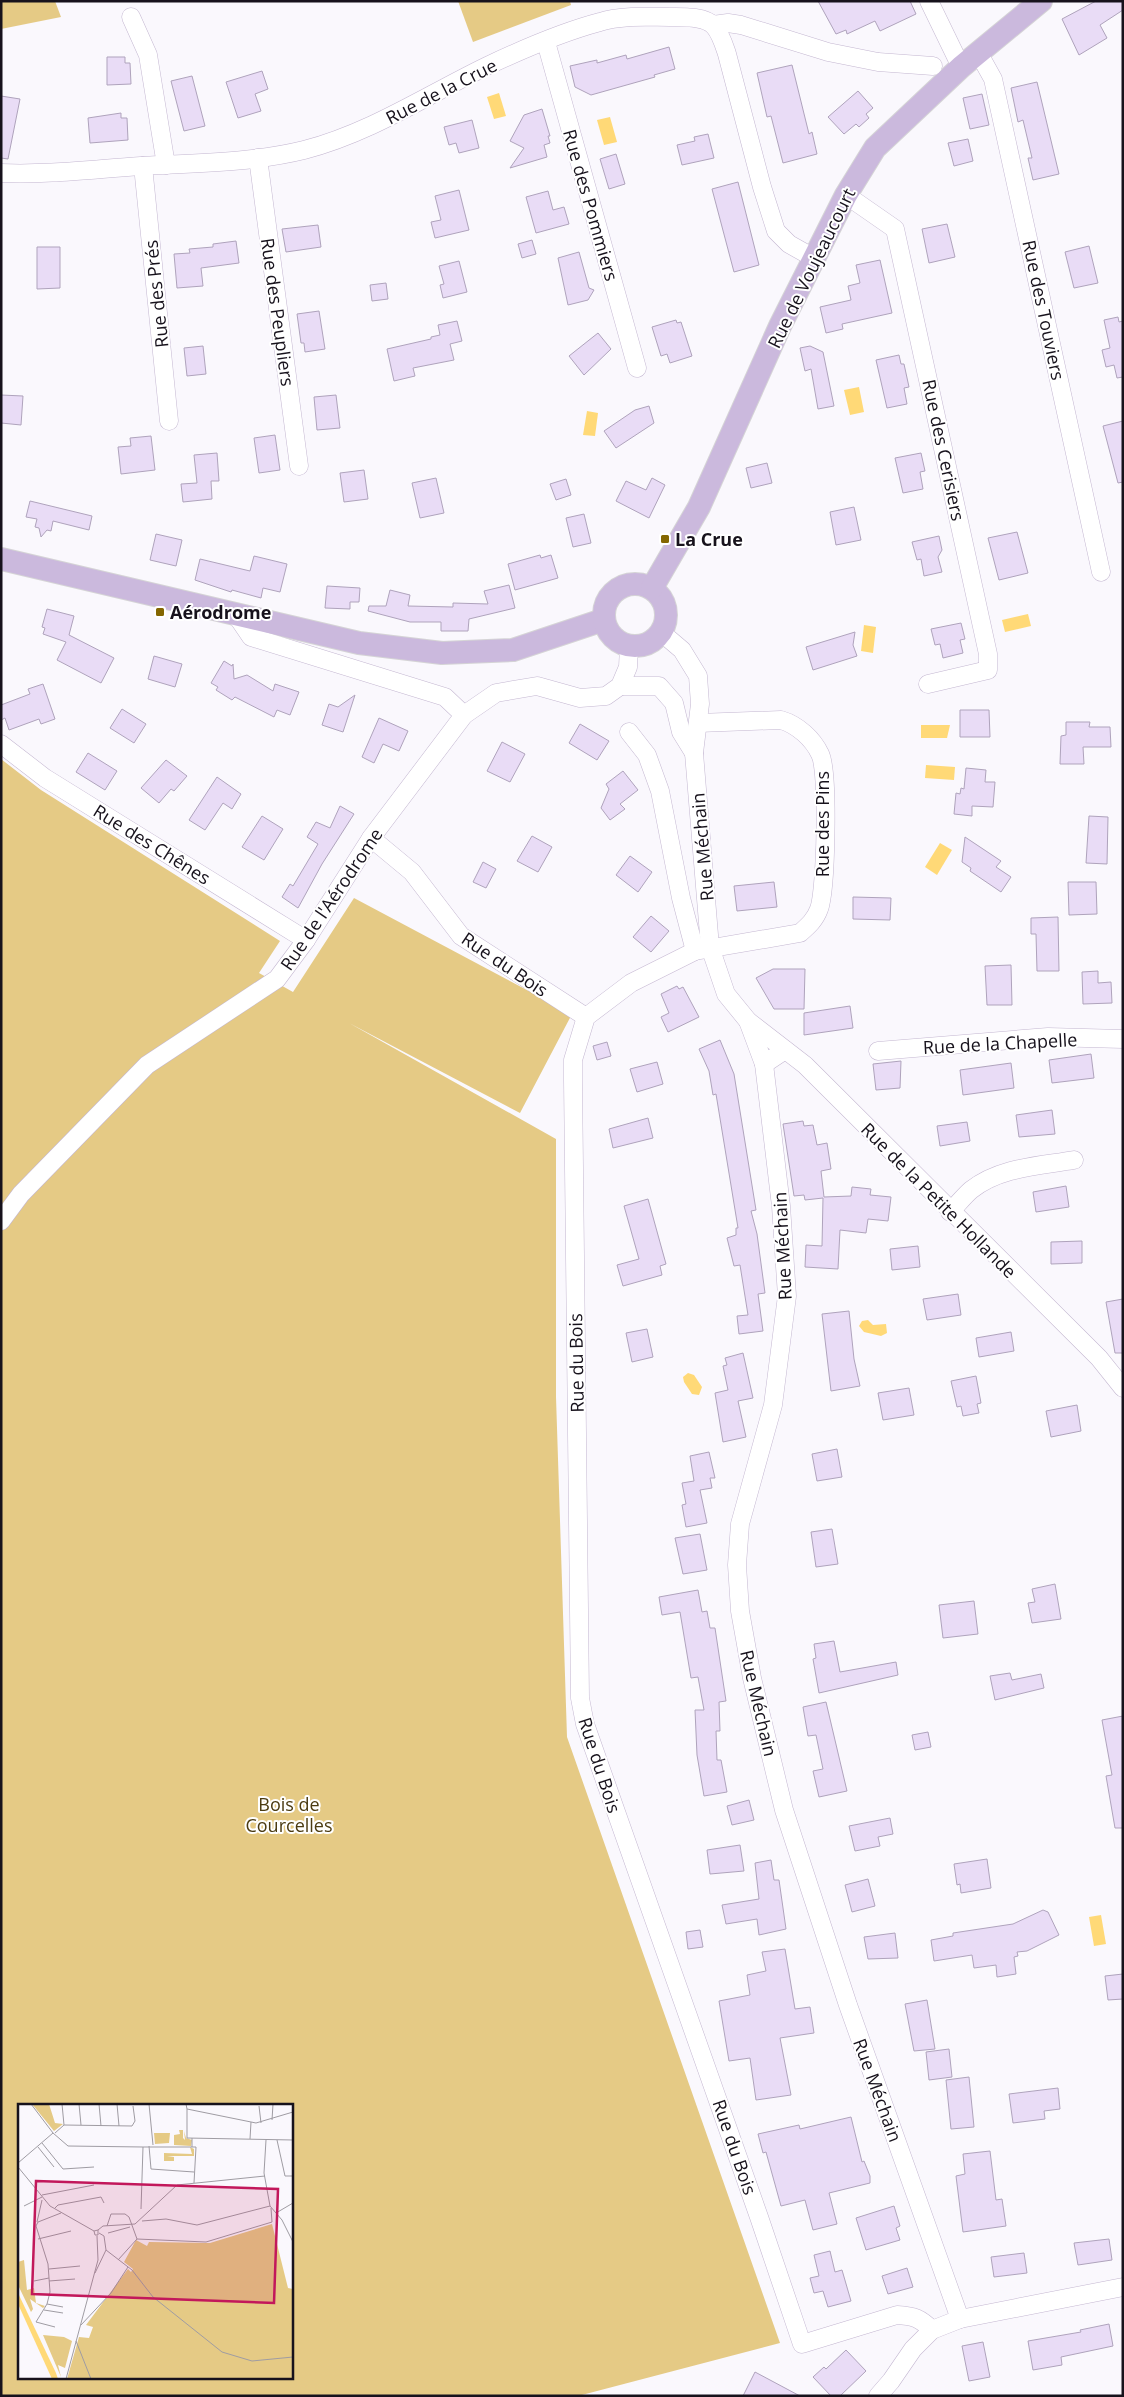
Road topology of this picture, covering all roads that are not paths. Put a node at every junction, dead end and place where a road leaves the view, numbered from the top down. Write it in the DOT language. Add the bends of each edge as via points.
graph roads {
  1 [pos="929,1"];
  2 [pos="1042,1"];
  3 [pos="131,17"];
  4 [pos="714,25"];
  5 [pos="546,42"];
  6 [pos="978,52"];
  7 [pos="933,66"];
  8 [pos="961,66"];
  9 [pos="258,158"];
  10 [pos="143,166"];
  11 [pos="166,166"];
  12 [pos="1,173"];
  13 [pos="846,195"];
  14 [pos="814,258"];
  15 [pos="637,368"];
  16 [pos="169,421"];
  17 [pos="299,466"];
  18 [pos="1,560"];
  19 [pos="1101,572"];
  20 [pos="652,588"];
  21 [pos="236,615"];
  22 [pos="603,620"];
  23 [pos="662,633"];
  24 [pos="629,647"];
  25 [pos="928,684"];
  26 [pos="620,686"];
  27 [pos="464,715"];
  28 [pos="698,723"];
  29 [pos="629,732"];
  30 [pos="1,744"];
  31 [pos="694,753"];
  32 [pos="371,838"];
  33 [pos="306,940"];
  34 [pos="703,949"];
  35 [pos="586,1017"];
  36 [pos="748,1021"];
  37 [pos="1123,1039"];
  38 [pos="786,1050"];
  39 [pos="878,1051"];
  40 [pos="764,1064"];
  41 [pos="1074,1160"];
  42 [pos="950,1212"];
  43 [pos="1,1221"];
  44 [pos="1123,1388"];
  45 [pos="1123,2286"];
  46 [pos="960,2319"];
  47 [pos="932,2330"];
  48 [pos="895,2389"];
  49 [pos="878,2396"];
  1 -- 8 [label="street"];
  2 -- 6 [label="main road, Rue de Voujeaucourt"];
  3 -- 11 [label="street" via="148,55"];
  4 -- 5 [label="street, Rue de la Crue" via="702,20 637,17 601,21"];
  4 -- 7 [label="street, Rue de la Crue" via="741,25 828,52 878,62"];
  4 -- 14 [label="street" via="728,54 776,231 789,244"];
  5 -- 9 [label="street, Rue de la Crue" via="487,66 410,108 361,130 304,150"];
  5 -- 15 [label="street, Rue des Pommiers"];
  6 -- 8 [label="main road, Rue de Voujeaucourt"];
  6 -- 19 [label="street, Rue des Touviers" via="993,79"];
  8 -- 13 [label="main road, Rue de Voujeaucourt" via="875,148"];
  9 -- 11 [label="street, Rue de la Crue"];
  9 -- 17 [label="street, Rue des Peupliers"];
  10 -- 11 [label="street, Rue de la Crue"];
  10 -- 12 [label="street, Rue de la Crue" via="32,174"];
  10 -- 16 [label="street, Rue des Prés"];
  13 -- 14 [label="main road, Rue de Voujeaucourt"];
  13 -- 25 [label="street, Rue des Cerisiers" via="895,229 988,654 988,670"];
  14 -- 20 [label="main road, Rue de Voujeaucourt" via="780,326 700,507"];
  18 -- 21 [label="main road"];
  20 -- 22 [label="main road" via="635,583 617,588 606,602"];
  20 -- 23 [label="main road" via="664,600 667,617"];
  21 -- 22 [label="main road" via="359,643 442,654 513,650"];
  21 -- 27 [label="street" via="251,637 316,660 445,697"];
  22 -- 24 [label="main road" via="612,638"];
  23 -- 24 [label="main road" via="653,642"];
  23 -- 28 [label="street, Rue Méchain" via="682,650 698,676"];
  24 -- 26 [label="street" via="628,667"];
  26 -- 27 [label="street, Rue de l'Aérodrome" via="606,696 580,698 537,686 496,693"];
  26 -- 31 [label="street, Rue Méchain" via="659,686 674,703 681,732"];
  27 -- 32 [label="street, Rue de l'Aérodrome"];
  28 -- 31 [label="street, Rue Méchain"];
  28 -- 34 [label="street, Rue des Pins" via="769,720 791,723 821,755 825,769 826,819 821,893 819,909 811,923 800,933"];
  29 -- 34 [label="street, Rue Méchain" via="647,755 660,791 682,898"];
  30 -- 33 [label="street, Rue des Chênes" via="45,778"];
  31 -- 34 [label="street, Rue Méchain"];
  32 -- 33 [label="street, Rue de l'Aérodrome"];
  32 -- 35 [label="street, Rue du Bois" via="412,872 461,936"];
  33 -- 43 [label="street, Rue de l'Aérodrome" via="277,979 146,1066 21,1194"];
  34 -- 35 [label="street" via="631,983"];
  34 -- 36 [label="street, Rue Méchain" via="726,994"];
  35 -- 47 [label="street, Rue du Bois" via="573,1060 580,1698 585,1724 802,2344 897,2315 921,2319"];
  36 -- 38 [label="street, Rue de la Petite Hollande"];
  36 -- 40 [label="street, Rue Méchain"];
  37 -- 39 [label="street, Rue de la Chapelle" via="1048,1037"];
  38 -- 40 [label="street"];
  38 -- 42 [label="street, Rue de la Petite Hollande" via="805,1065"];
  40 -- 46 [label="street, Rue Méchain" via="781,1206 787,1296 773,1405 740,1524 737,1565 740,1611 752,1678 784,1810 848,2005"];
  41 -- 42 [label="street" via="1008,1171 992,1177 971,1190"];
  42 -- 44 [label="street, Rue de la Petite Hollande" via="1099,1358"];
  45 -- 46 [label="street"];
  46 -- 47 [label="street"];
  47 -- 48 [label="street" via="913,2349"];
  48 -- 49 [label="street"];
}
